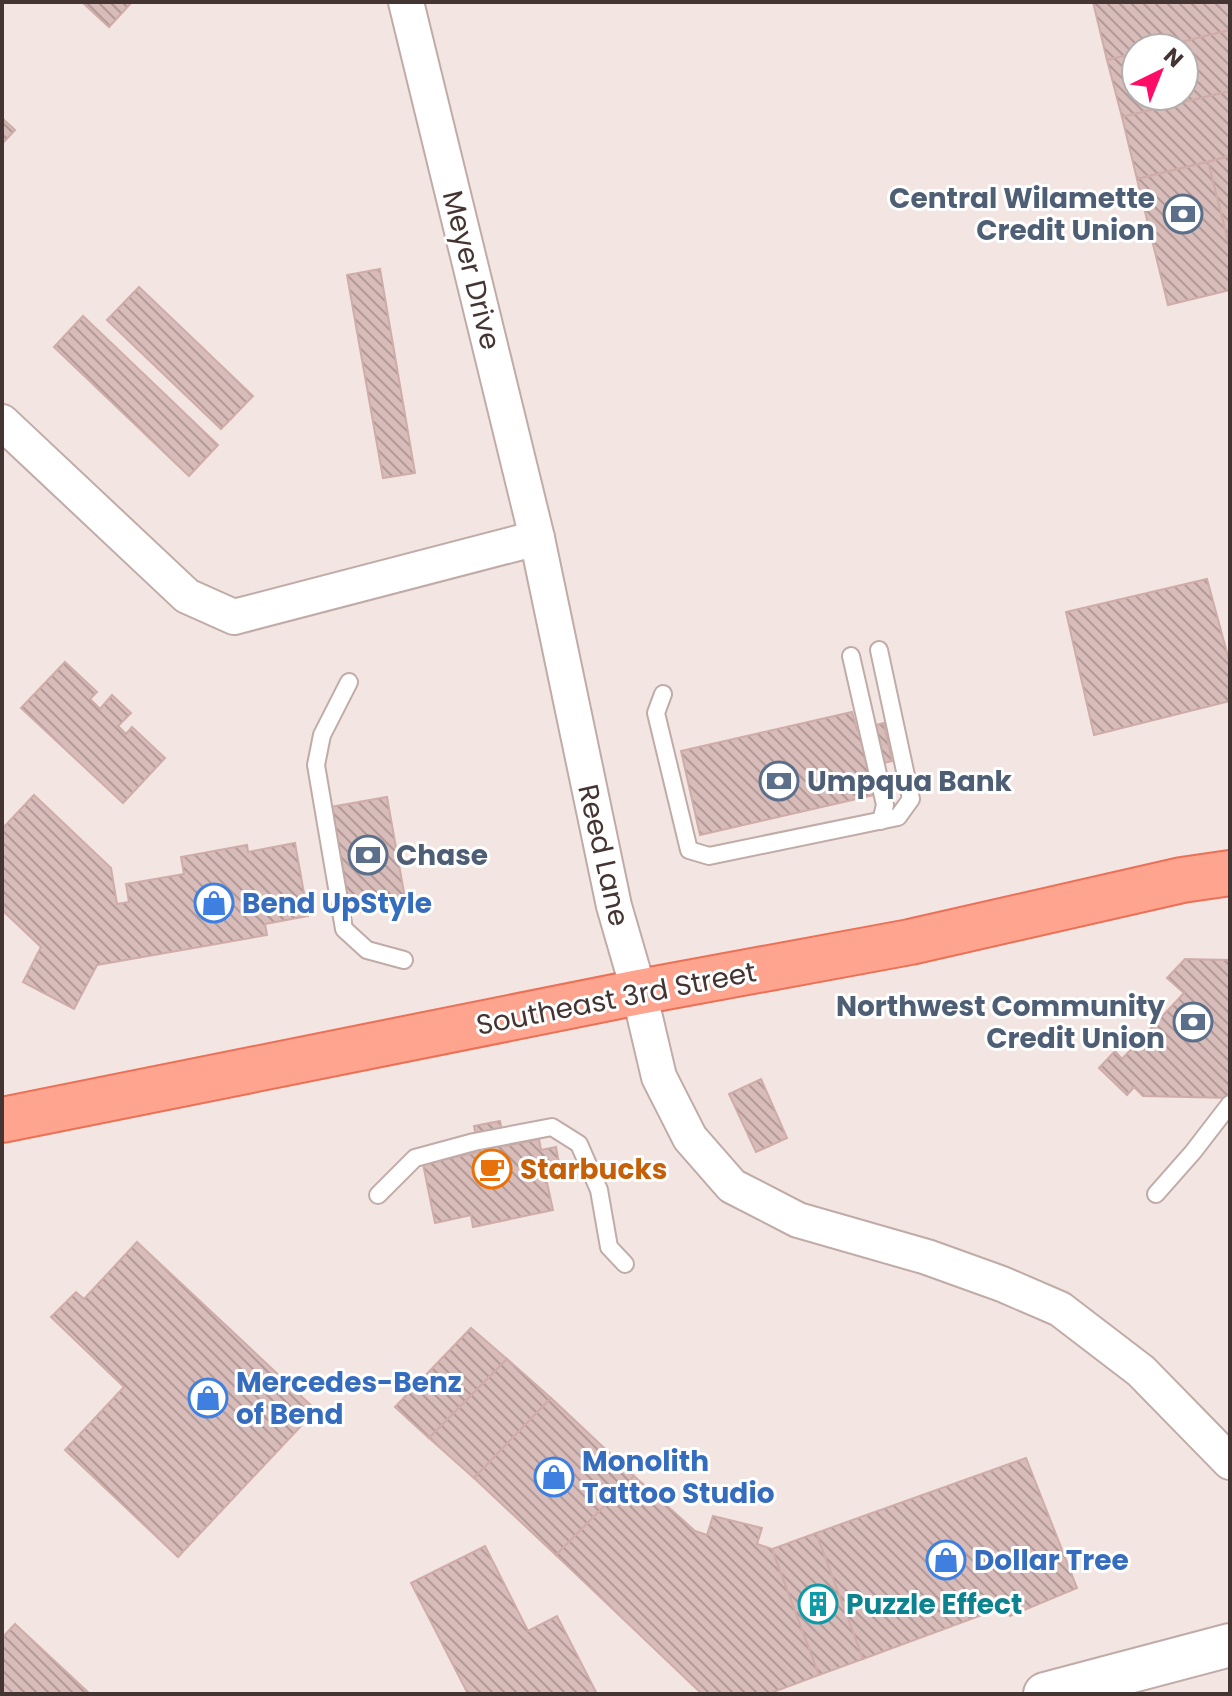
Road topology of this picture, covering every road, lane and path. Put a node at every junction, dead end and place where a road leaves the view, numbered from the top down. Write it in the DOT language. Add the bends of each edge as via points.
graph roads {
  1 [pos="406,2"];
  2 [pos="2,422"];
  3 [pos="537,538"];
  4 [pos="879,650"];
  5 [pos="851,656"];
  6 [pos="349,682"];
  7 [pos="663,694"];
  8 [pos="881,821"];
  9 [pos="1230,873"];
  10 [pos="404,960"];
  11 [pos="639,992"];
  12 [pos="1230,1104"];
  13 [pos="2,1120"];
  14 [pos="1156,1194"];
  15 [pos="378,1195"];
  16 [pos="625,1264"];
  17 [pos="1230,1462"];
  18 [pos="1230,1645"];
  19 [pos="1059,1692"];
  1 -- 3 [label="street, Meyer Drive"];
  2 -- 3 [label="street" via="187,596 234,617"];
  3 -- 11 [label="street, Reed Lane" via="614,906"];
  4 -- 8 [label="lane" via="911,799 898,817"];
  5 -- 8 [label="lane" via="885,805"];
  6 -- 10 [label="lane" via="322,735 316,765 344,929 367,950"];
  7 -- 8 [label="lane" via="656,713 689,850 709,856"];
  9 -- 11 [label="main road, Southeast 3rd Street" via="910,942"];
  11 -- 13 [label="main road, Southeast 3rd Street"];
  11 -- 17 [label="street, Reed Lane" via="659,1077 690,1138 732,1186 798,1220 927,1257 1060,1309 1141,1371"];
  12 -- 14 [label="lane"];
  15 -- 16 [label="lane" via="415,1158 552,1127 579,1144 599,1190 609,1247"];
  18 -- 19 [label="street"];
}
